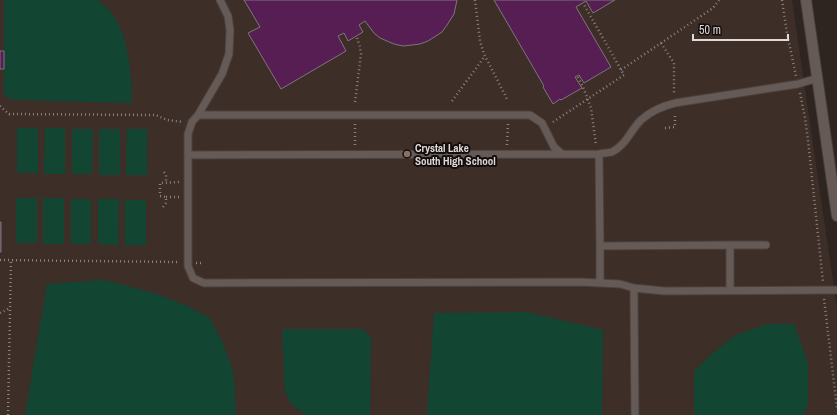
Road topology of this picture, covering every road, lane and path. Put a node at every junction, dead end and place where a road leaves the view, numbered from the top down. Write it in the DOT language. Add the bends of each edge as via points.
graph roads {
  1 [pos="220,0"];
  2 [pos="474,0"];
  3 [pos="719,0"];
  4 [pos="782,0"];
  5 [pos="806,0"];
  6 [pos="583,3"];
  7 [pos="357,38"];
  8 [pos="661,43"];
  9 [pos="485,56"];
  10 [pos="793,62"];
  11 [pos="621,70"];
  12 [pos="578,77"];
  13 [pos="818,78"];
  14 [pos="674,96"];
  15 [pos="801,96"];
  16 [pos="588,99"];
  17 [pos="508,101"];
  18 [pos="355,102"];
  19 [pos="452,102"];
  20 [pos="0,106"];
  21 [pos="674,111"];
  22 [pos="198,115"];
  23 [pos="192,122"];
  24 [pos="553,122"];
  25 [pos="508,123"];
  26 [pos="355,124"];
  27 [pos="665,128"];
  28 [pos="596,145"];
  29 [pos="355,147"];
  30 [pos="507,147"];
  31 [pos="562,154"];
  32 [pos="599,154"];
  33 [pos="188,155"];
  34 [pos="164,172"];
  35 [pos="166,182"];
  36 [pos="179,182"];
  37 [pos="166,197"];
  38 [pos="179,197"];
  39 [pos="163,206"];
  40 [pos="837,216"];
  41 [pos="730,245"];
  42 [pos="766,245"];
  43 [pos="600,246"];
  44 [pos="0,260"];
  45 [pos="11,260"];
  46 [pos="180,262"];
  47 [pos="195,263"];
  48 [pos="204,263"];
  49 [pos="822,278"];
  50 [pos="600,283"];
  51 [pos="634,288"];
  52 [pos="730,290"];
  53 [pos="837,290"];
  54 [pos="824,300"];
  55 [pos="10,308"];
  56 [pos="0,313"];
  57 [pos="837,408"];
  58 [pos="8,415"];
  59 [pos="635,415"];
  1 -- 22 [label="lane" via="228,16 229,54 222,74"];
  2 -- 9 [label="path" via="480,41"];
  3 -- 8 [label="path" via="713,8"];
  4 -- 10 [label="path"];
  5 -- 13 [label="street"];
  6 -- 11 [label="path"];
  7 -- 18 [label="path" via="361,54"];
  8 -- 11 [label="path"];
  8 -- 14 [label="path" via="674,63"];
  9 -- 17 [label="path"];
  9 -- 19 [label="path"];
  11 -- 16 [label="path" via="624,75"];
  12 -- 16 [label="path"];
  13 -- 32 [label="lane" via="798,84 666,105 642,120 620,147 612,152"];
  13 -- 40 [label="street"];
  15 -- 49 [label="path" via="806,118"];
  16 -- 24 [label="path"];
  16 -- 28 [label="path"];
  20 -- 23 [label="path" via="9,114 156,115 167,120"];
  21 -- 27 [label="path" via="674,127"];
  22 -- 23 [label="lane"];
  22 -- 31 [label="lane" via="530,115 542,123 554,147"];
  23 -- 33 [label="lane" via="188,134"];
  25 -- 30 [label="path"];
  26 -- 29 [label="path"];
  31 -- 32 [label="lane"];
  31 -- 33 [label="lane"];
  32 -- 43 [label="lane"];
  33 -- 50 [label="lane" via="188,266 193,278 204,283"];
  34 -- 35 [label="path"];
  35 -- 36 [label="path"];
  35 -- 37 [label="path" via="160,183 160,196"];
  37 -- 38 [label="path"];
  37 -- 39 [label="path"];
  41 -- 42 [label="lane"];
  41 -- 43 [label="lane"];
  41 -- 52 [label="lane"];
  43 -- 50 [label="lane"];
  44 -- 45 [label="path"];
  45 -- 46 [label="path"];
  45 -- 55 [label="path"];
  47 -- 48 [label="path"];
  50 -- 51 [label="lane"];
  51 -- 52 [label="lane" via="664,291"];
  51 -- 59 [label="lane"];
  52 -- 53 [label="lane"];
  54 -- 57 [label="path"];
  55 -- 56 [label="path"];
  55 -- 58 [label="path"];
}
